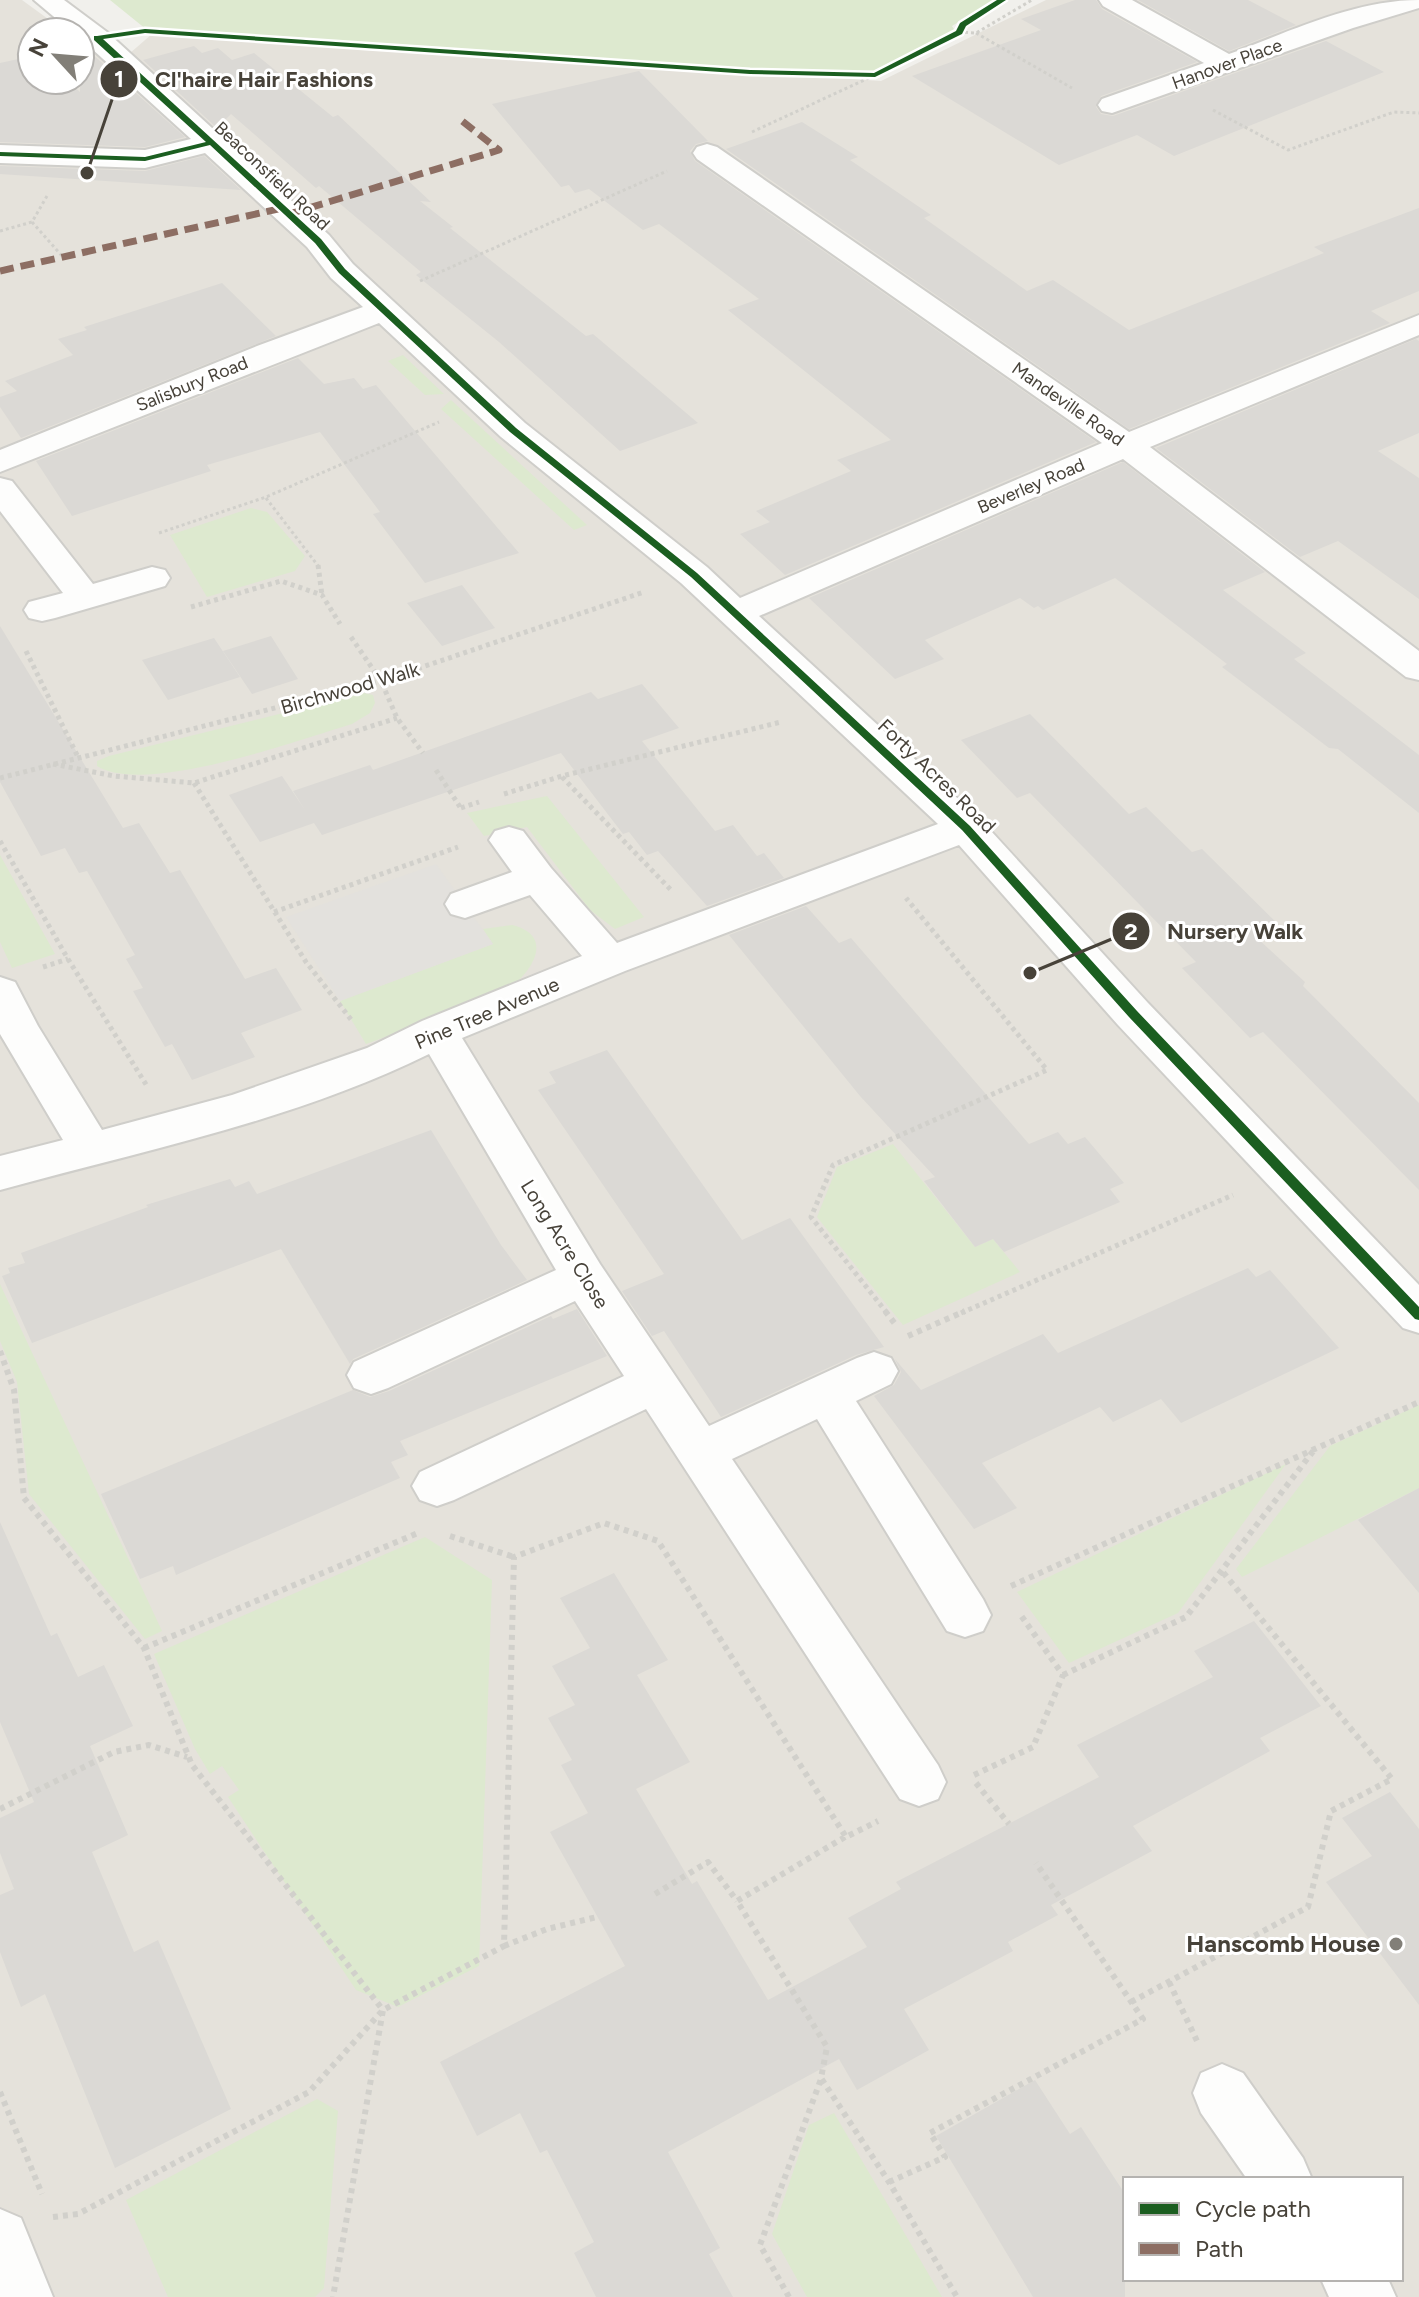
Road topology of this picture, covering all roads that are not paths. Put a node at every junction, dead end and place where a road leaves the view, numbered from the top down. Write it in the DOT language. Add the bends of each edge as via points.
graph roads {
  1 [pos="47,0"];
  2 [pos="1112,0"];
  3 [pos="1419,0"];
  4 [pos="1317,7"];
  5 [pos="1343,22"];
  6 [pos="1227,64"];
  7 [pos="1112,105"];
  8 [pos="210,143"];
  9 [pos="707,153"];
  10 [pos="0,154"];
  11 [pos="380,306"];
  12 [pos="1419,324"];
  13 [pos="1126,445"];
  14 [pos="0,462"];
  15 [pos="0,488"];
  16 [pos="152,578"];
  17 [pos="85,597"];
  18 [pos="42,610"];
  19 [pos="734,614"];
  20 [pos="1419,669"];
  21 [pos="966,828"];
  22 [pos="494,840"];
  23 [pos="537,878"];
  24 [pos="465,904"];
  25 [pos="610,961"];
  26 [pos="0,992"];
  27 [pos="437,1032"];
  28 [pos="91,1149"];
  29 [pos="0,1173"];
  30 [pos="584,1277"];
  31 [pos="1419,1315"];
  32 [pos="874,1371"];
  33 [pos="371,1375"];
  34 [pos="654,1384"];
  35 [pos="827,1395"];
  36 [pos="700,1452"];
  37 [pos="433,1508"];
  38 [pos="984,1602"];
  39 [pos="919,1782"];
  40 [pos="1222,2093"];
  41 [pos="1281,2177"];
  1 -- 8 [label="street, Beaconsfield Road" via="97,38"];
  2 -- 6 [label="street"];
  3 -- 5 [label="street, Hanover Place"];
  4 -- 5 [label="street"];
  5 -- 6 [label="street, Hanover Place"];
  6 -- 7 [label="street, Hanover Place"];
  8 -- 10 [label="street" via="145,159"];
  8 -- 11 [label="street, Beaconsfield Road" via="318,241"];
  9 -- 13 [label="street, Mandeville Road"];
  11 -- 14 [label="street, Salisbury Road"];
  11 -- 19 [label="street, Forty Acres Road" via="513,430 694,575"];
  12 -- 13 [label="street, Beverley Road"];
  13 -- 19 [label="street, Beverley Road"];
  13 -- 20 [label="street, Mandeville Road"];
  15 -- 17 [label="street"];
  16 -- 17 [label="street"];
  17 -- 18 [label="street"];
  19 -- 21 [label="street, Forty Acres Road"];
  21 -- 25 [label="street, Pine Tree Avenue"];
  21 -- 31 [label="street, Forty Acres Road" via="1133,1014"];
  22 -- 23 [label="street"];
  23 -- 24 [label="street"];
  23 -- 25 [label="street"];
  25 -- 27 [label="street, Pine Tree Avenue"];
  26 -- 28 [label="street"];
  27 -- 28 [label="street, Pine Tree Avenue" via="382,1059 240,1109"];
  27 -- 30 [label="street, Long Acre Close"];
  28 -- 29 [label="street, Pine Tree Avenue"];
  30 -- 33 [label="street"];
  30 -- 34 [label="street, Long Acre Close"];
  32 -- 35 [label="street"];
  34 -- 36 [label="street, Long Acre Close"];
  34 -- 37 [label="street"];
  35 -- 36 [label="street"];
  35 -- 38 [label="street"];
  36 -- 39 [label="street, Long Acre Close"];
  40 -- 41 [label="street"];
}
